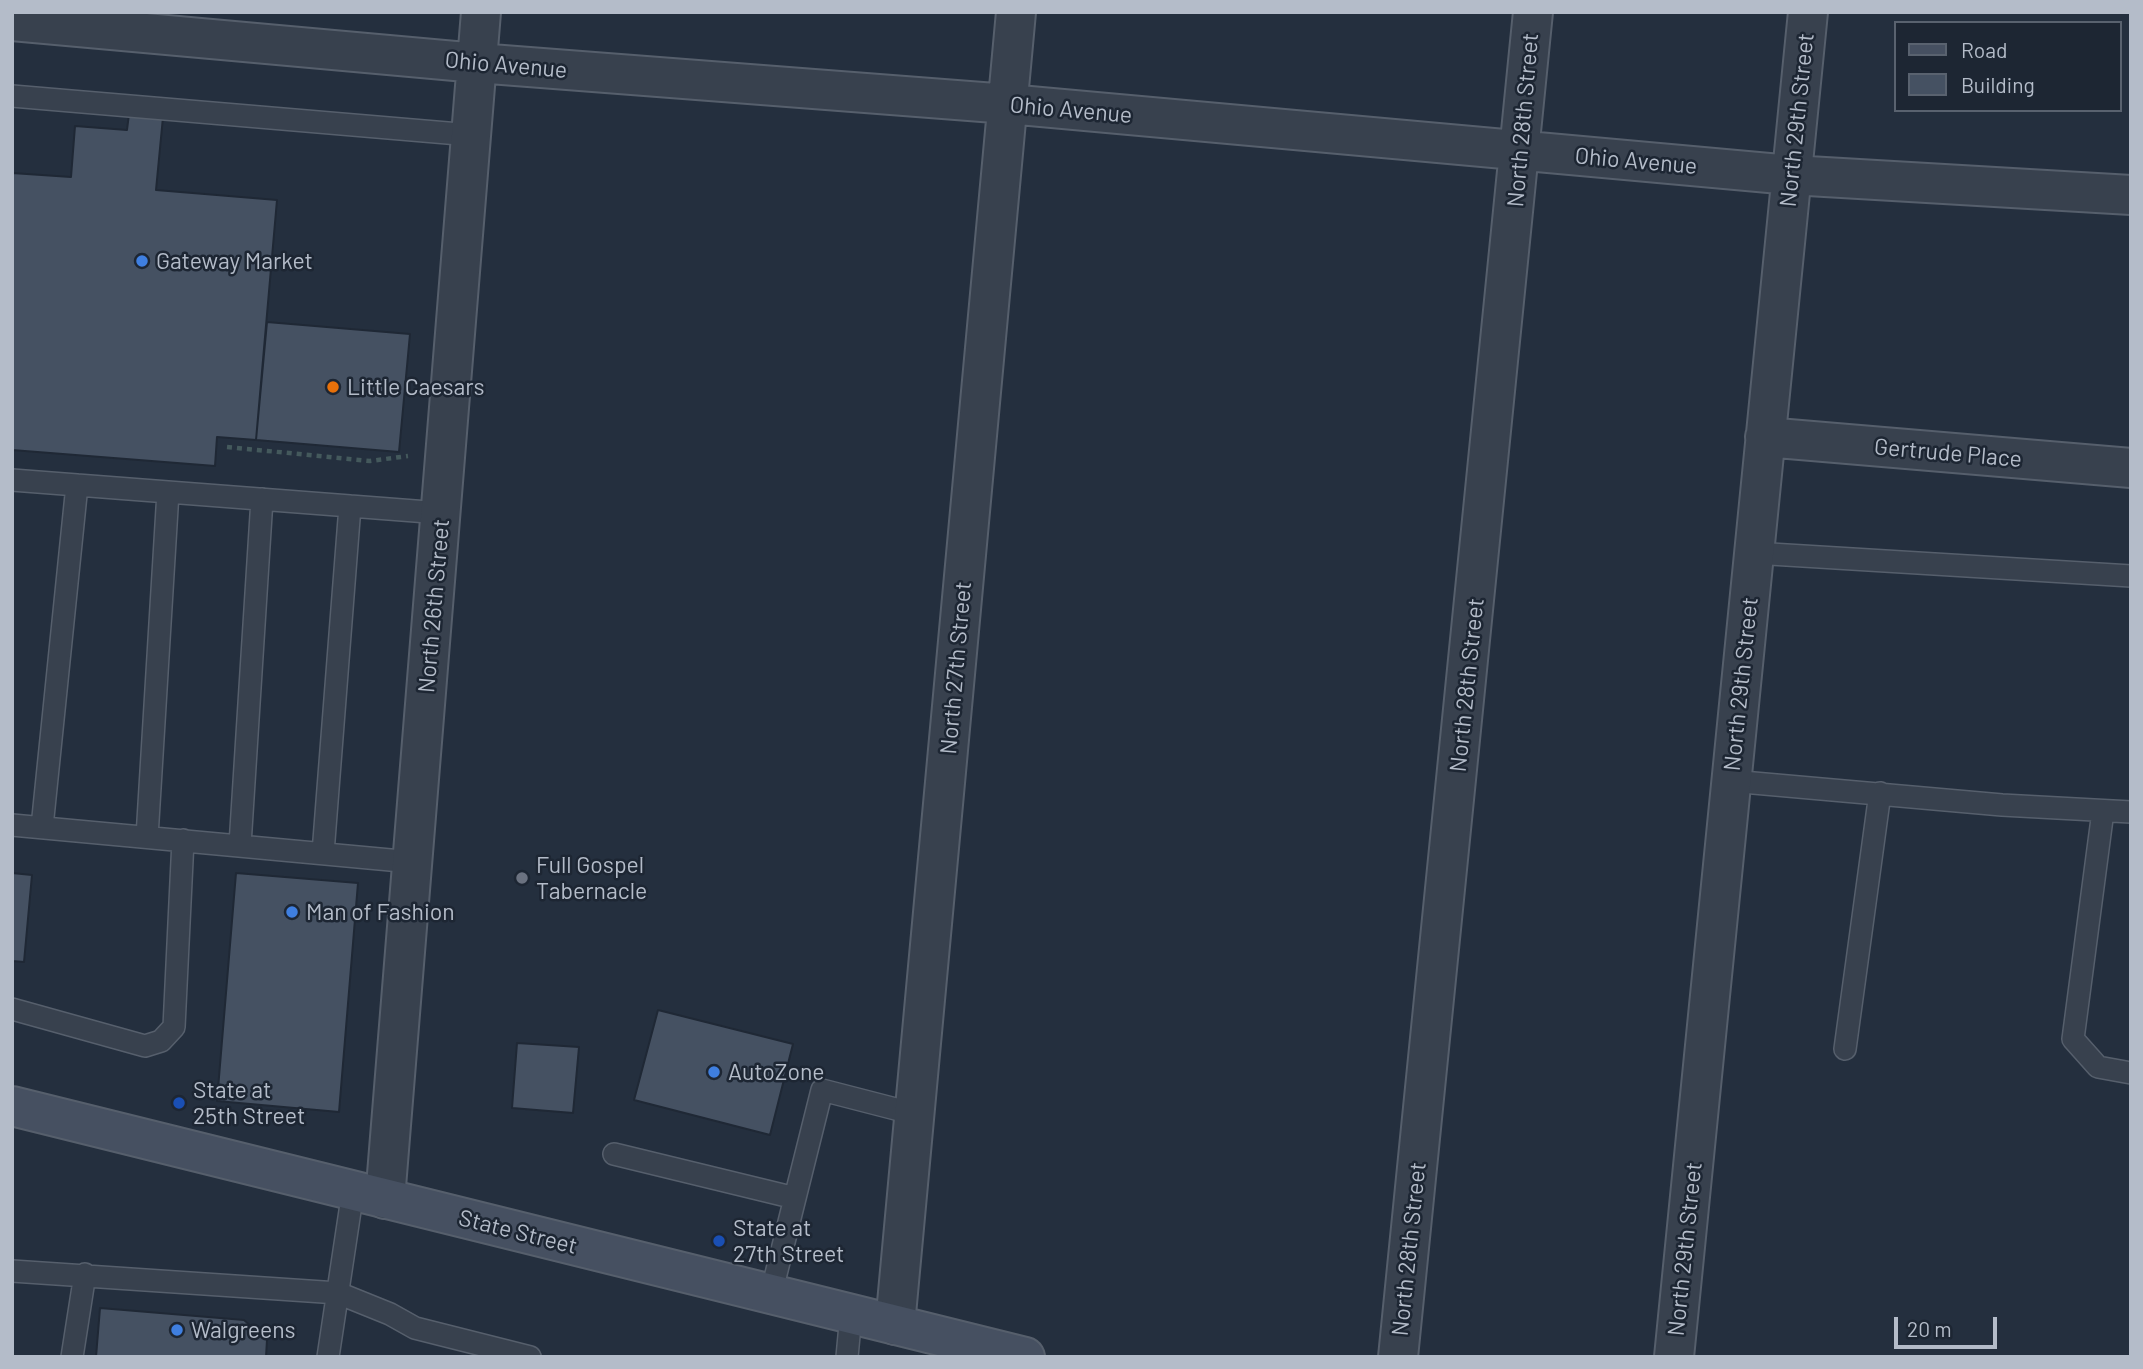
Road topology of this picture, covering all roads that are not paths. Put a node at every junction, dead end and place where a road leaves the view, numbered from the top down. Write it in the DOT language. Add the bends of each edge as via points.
graph roads {
  1 [pos="481,12"];
  2 [pos="1016,12"];
  3 [pos="1533,12"];
  4 [pos="1808,12"];
  5 [pos="12,22"];
  6 [pos="477,63"];
  7 [pos="12,96"];
  8 [pos="1008,104"];
  9 [pos="471,135"];
  10 [pos="1521,150"];
  11 [pos="1791,174"];
  12 [pos="2131,195"];
  13 [pos="1765,437"];
  14 [pos="2131,468"];
  15 [pos="12,480"];
  16 [pos="78,485"];
  17 [pos="167,492"];
  18 [pos="262,499"];
  19 [pos="350,506"];
  20 [pos="442,513"];
  21 [pos="1754,553"];
  22 [pos="2131,576"];
  23 [pos="1731,781"];
  24 [pos="1881,793"];
  25 [pos="2103,811"];
  26 [pos="2131,813"];
  27 [pos="12,824"];
  28 [pos="42,827"];
  29 [pos="147,837"];
  30 [pos="183,840"];
  31 [pos="240,845"];
  32 [pos="323,853"];
  33 [pos="412,862"];
  34 [pos="12,1009"];
  35 [pos="1845,1049"];
  36 [pos="2131,1073"];
  37 [pos="12,1106"];
  38 [pos="915,1114"];
  39 [pos="614,1154"];
  40 [pos="369,1195"];
  41 [pos="795,1198"];
  42 [pos="12,1271"];
  43 [pos="85,1274"];
  44 [pos="338,1293"];
  45 [pos="771,1294"];
  46 [pos="851,1314"];
  47 [pos="895,1325"];
  48 [pos="72,1357"];
  49 [pos="328,1357"];
  50 [pos="530,1357"];
  51 [pos="846,1357"];
  52 [pos="1025,1357"];
  53 [pos="1398,1357"];
  54 [pos="1674,1357"];
  1 -- 6 [label="street, North 26th Street"];
  2 -- 8 [label="street, North 27th Street"];
  3 -- 10 [label="street, North 28th Street"];
  4 -- 11 [label="street, North 29th Street"];
  5 -- 6 [label="street, Ohio Avenue"];
  6 -- 8 [label="street, Ohio Avenue"];
  6 -- 9 [label="street, North 26th Street"];
  7 -- 9 [label="lane"];
  8 -- 10 [label="street, Ohio Avenue"];
  8 -- 38 [label="street, North 27th Street"];
  9 -- 20 [label="street, North 26th Street"];
  10 -- 11 [label="street, Ohio Avenue"];
  10 -- 53 [label="street, North 28th Street"];
  11 -- 12 [label="street, Ohio Avenue"];
  11 -- 13 [label="street, North 29th Street"];
  13 -- 14 [label="street, Gertrude Place"];
  13 -- 21 [label="street, North 29th Street"];
  15 -- 16 [label="lane"];
  16 -- 17 [label="lane"];
  16 -- 28 [label="lane"];
  17 -- 18 [label="lane"];
  17 -- 29 [label="lane"];
  18 -- 19 [label="lane"];
  18 -- 31 [label="lane"];
  19 -- 20 [label="lane"];
  19 -- 32 [label="lane"];
  20 -- 33 [label="street, North 26th Street"];
  21 -- 22 [label="lane"];
  21 -- 23 [label="street, North 29th Street"];
  23 -- 24 [label="lane"];
  23 -- 54 [label="street, North 29th Street"];
  24 -- 25 [label="lane"];
  24 -- 35 [label="lane"];
  25 -- 26 [label="lane"];
  25 -- 36 [label="lane" via="2073,1039 2098,1067"];
  27 -- 28 [label="lane"];
  28 -- 29 [label="lane"];
  29 -- 30 [label="lane"];
  30 -- 31 [label="lane"];
  30 -- 34 [label="lane" via="174,1027 161,1041 145,1046"];
  31 -- 32 [label="lane"];
  32 -- 33 [label="lane"];
  33 -- 40 [label="street, North 26th Street"];
  37 -- 40 [label="main road, State Street"];
  38 -- 41 [label="lane" via="822,1090"];
  38 -- 47 [label="street, North 27th Street"];
  39 -- 41 [label="lane"];
  40 -- 44 [label="lane"];
  40 -- 45 [label="main road, State Street"];
  41 -- 45 [label="lane"];
  42 -- 43 [label="lane"];
  43 -- 44 [label="lane"];
  43 -- 48 [label="lane"];
  44 -- 49 [label="lane"];
  44 -- 50 [label="lane" via="415,1328"];
  45 -- 46 [label="main road, State Street"];
  46 -- 47 [label="main road, State Street"];
  46 -- 51 [label="lane"];
  47 -- 52 [label="main road, State Street"];
}
